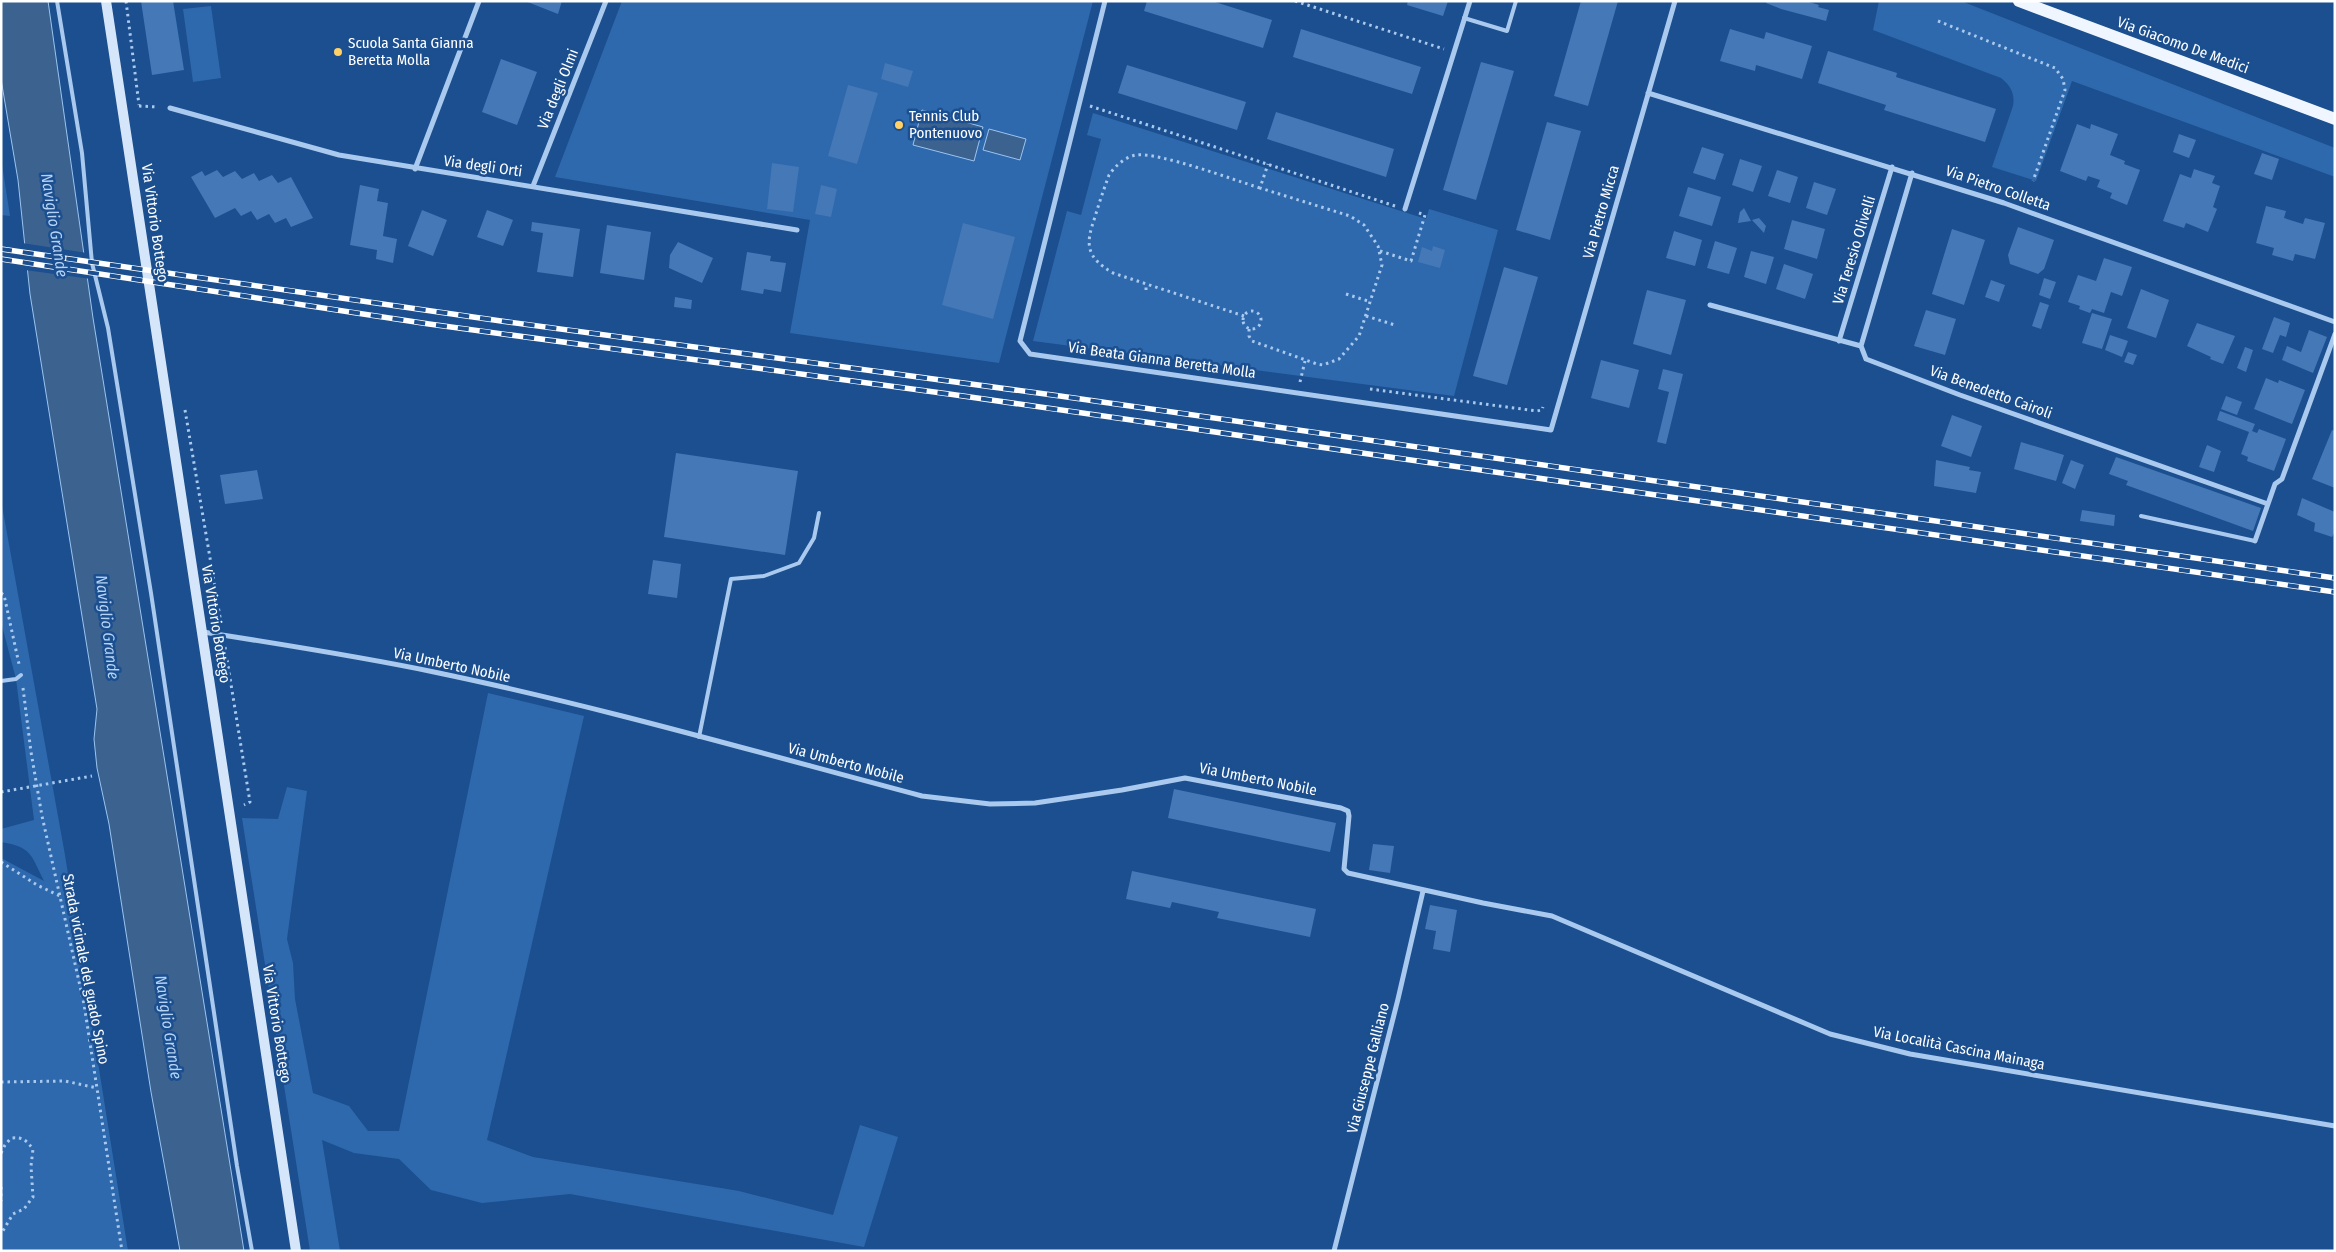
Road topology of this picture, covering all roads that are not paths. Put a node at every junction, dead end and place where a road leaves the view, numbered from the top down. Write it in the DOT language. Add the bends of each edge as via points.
graph roads {
  1 [pos="57,1"];
  2 [pos="106,1"];
  3 [pos="479,1"];
  4 [pos="606,1"];
  5 [pos="1105,1"];
  6 [pos="1470,1"];
  7 [pos="1516,1"];
  8 [pos="1675,1"];
  9 [pos="2019,1"];
  10 [pos="1464,18"];
  11 [pos="1648,93"];
  12 [pos="170,108"];
  13 [pos="2335,119"];
  14 [pos="1892,167"];
  15 [pos="415,169"];
  16 [pos="1912,173"];
  17 [pos="533,186"];
  18 [pos="1405,209"];
  19 [pos="797,230"];
  20 [pos="1710,305"];
  21 [pos="2335,322"];
  22 [pos="2335,334"];
  23 [pos="1839,341"];
  24 [pos="1861,346"];
  25 [pos="1551,430"];
  26 [pos="2268,504"];
  27 [pos="819,512"];
  28 [pos="2141,516"];
  29 [pos="2255,541"];
  30 [pos="203,632"];
  31 [pos="21,675"];
  32 [pos="1,682"];
  33 [pos="699,737"];
  34 [pos="1423,891"];
  35 [pos="2335,1126"];
  36 [pos="252,1251"];
  37 [pos="296,1251"];
  38 [pos="1334,1251"];
  1 -- 36 [label="lane" via="82,153 92,263 108,328 151,593"];
  2 -- 30 [label="street, Via Vittorio Bottego"];
  3 -- 15 [label="street"];
  4 -- 17 [label="street, Via degli Olmi"];
  5 -- 25 [label="street, Via Beata Gianna Beretta Molla" via="1020,341 1030,354"];
  6 -- 10 [label="street"];
  7 -- 10 [label="lane" via="1506,31"];
  8 -- 11 [label="street, Via Pietro Micca"];
  9 -- 13 [label="main road, Via Giacomo De Medici"];
  10 -- 18 [label="street"];
  11 -- 14 [label="street, Via Pietro Colletta"];
  11 -- 25 [label="street, Via Pietro Micca"];
  12 -- 15 [label="street, Via degli Orti" via="339,155"];
  14 -- 16 [label="street, Via Pietro Colletta"];
  14 -- 23 [label="street, Via Teresio Olivelli"];
  15 -- 17 [label="street, Via degli Orti"];
  16 -- 21 [label="street, Via Pietro Colletta"];
  16 -- 24 [label="street"];
  17 -- 19 [label="street, Via degli Orti"];
  20 -- 23 [label="street"];
  22 -- 26 [label="street" via="2282,479 2275,484"];
  23 -- 24 [label="street"];
  24 -- 26 [label="street, Via Benedetto Cairoli" via="1866,359 1960,396"];
  26 -- 29 [label="street"];
  27 -- 33 [label="lane" via="814,538 799,563 764,576 731,579"];
  28 -- 29 [label="lane"];
  30 -- 33 [label="street, Via Umberto Nobile" via="434,672"];
  30 -- 37 [label="street, Via Vittorio Bottego"];
  31 -- 32 [label="lane"];
  33 -- 34 [label="street, Via Umberto Nobile" via="922,796 954,801 1035,803 1185,778 1341,808 1348,811 1349,816 1344,869 1348,873"];
  34 -- 35 [label="street, Via Località Cascina Mainaga" via="1552,916 1830,1034 1901,1052"];
  34 -- 38 [label="street, Via Giuseppe Galliano"];
}
